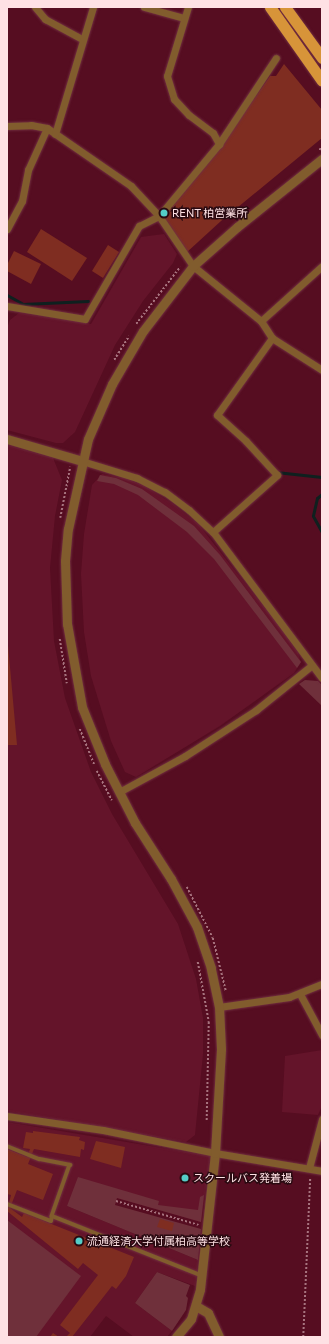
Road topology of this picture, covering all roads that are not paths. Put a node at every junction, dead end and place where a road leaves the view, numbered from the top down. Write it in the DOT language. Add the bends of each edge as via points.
graph roads {
  1 [pos="35,7"];
  2 [pos="92,7"];
  3 [pos="144,7"];
  4 [pos="188,7"];
  5 [pos="270,7"];
  6 [pos="285,7"];
  7 [pos="184,18"];
  8 [pos="82,39"];
  9 [pos="276,58"];
  10 [pos="322,58"];
  11 [pos="322,81"];
  12 [pos="7,126"];
  13 [pos="47,128"];
  14 [pos="55,134"];
  15 [pos="219,144"];
  16 [pos="319,156"];
  17 [pos="159,216"];
  18 [pos="7,229"];
  19 [pos="191,262"];
  20 [pos="322,266"];
  21 [pos="7,306"];
  22 [pos="261,321"];
  23 [pos="272,338"];
  24 [pos="322,370"];
  25 [pos="7,439"];
  26 [pos="82,461"];
  27 [pos="213,532"];
  28 [pos="312,666"];
  29 [pos="322,678"];
  30 [pos="119,792"];
  31 [pos="322,984"];
  32 [pos="300,994"];
  33 [pos="224,1007"];
  34 [pos="322,1035"];
  35 [pos="7,1116"];
  36 [pos="322,1119"];
  37 [pos="7,1146"];
  38 [pos="215,1153"];
  39 [pos="309,1168"];
  40 [pos="322,1171"];
  41 [pos="7,1204"];
  42 [pos="52,1216"];
  43 [pos="202,1276"];
  44 [pos="196,1306"];
  45 [pos="176,1337"];
  46 [pos="219,1337"];
  1 -- 8 [label="street" via="45,18"];
  2 -- 8 [label="street"];
  3 -- 7 [label="street"];
  4 -- 7 [label="street"];
  5 -- 11 [label="highway"];
  6 -- 10 [label="highway"];
  7 -- 15 [label="street" via="167,76 174,100 213,133"];
  8 -- 14 [label="street"];
  9 -- 15 [label="street"];
  12 -- 13 [label="street" via="35,125"];
  13 -- 14 [label="street"];
  13 -- 18 [label="street" via="28,170 22,202"];
  14 -- 17 [label="street" via="131,186"];
  15 -- 17 [label="street"];
  16 -- 19 [label="street" via="237,227"];
  17 -- 19 [label="street"];
  17 -- 21 [label="street" via="139,226 85,319"];
  19 -- 22 [label="street"];
  19 -- 26 [label="street" via="130,351 101,408"];
  20 -- 22 [label="street"];
  22 -- 23 [label="street"];
  23 -- 24 [label="street"];
  23 -- 27 [label="street" via="217,415 246,441 277,475"];
  25 -- 26 [label="street"];
  26 -- 27 [label="street" via="137,478 165,492"];
  26 -- 30 [label="street" via="68,530 65,560 67,624 82,707"];
  27 -- 28 [label="street"];
  28 -- 29 [label="street"];
  28 -- 30 [label="street" via="256,710 185,756"];
  30 -- 33 [label="street" via="197,927"];
  31 -- 32 [label="street"];
  32 -- 33 [label="street"];
  32 -- 34 [label="street"];
  33 -- 38 [label="street"];
  35 -- 38 [label="street" via="103,1130"];
  36 -- 39 [label="street"];
  37 -- 42 [label="lane" via="40,1159 70,1165"];
  38 -- 39 [label="street"];
  38 -- 43 [label="street"];
  39 -- 40 [label="street"];
  41 -- 42 [label="lane" via="51,1221"];
  42 -- 43 [label="lane"];
  43 -- 44 [label="street"];
  44 -- 45 [label="street" via="190,1319"];
  44 -- 46 [label="street" via="208,1313"];
}
